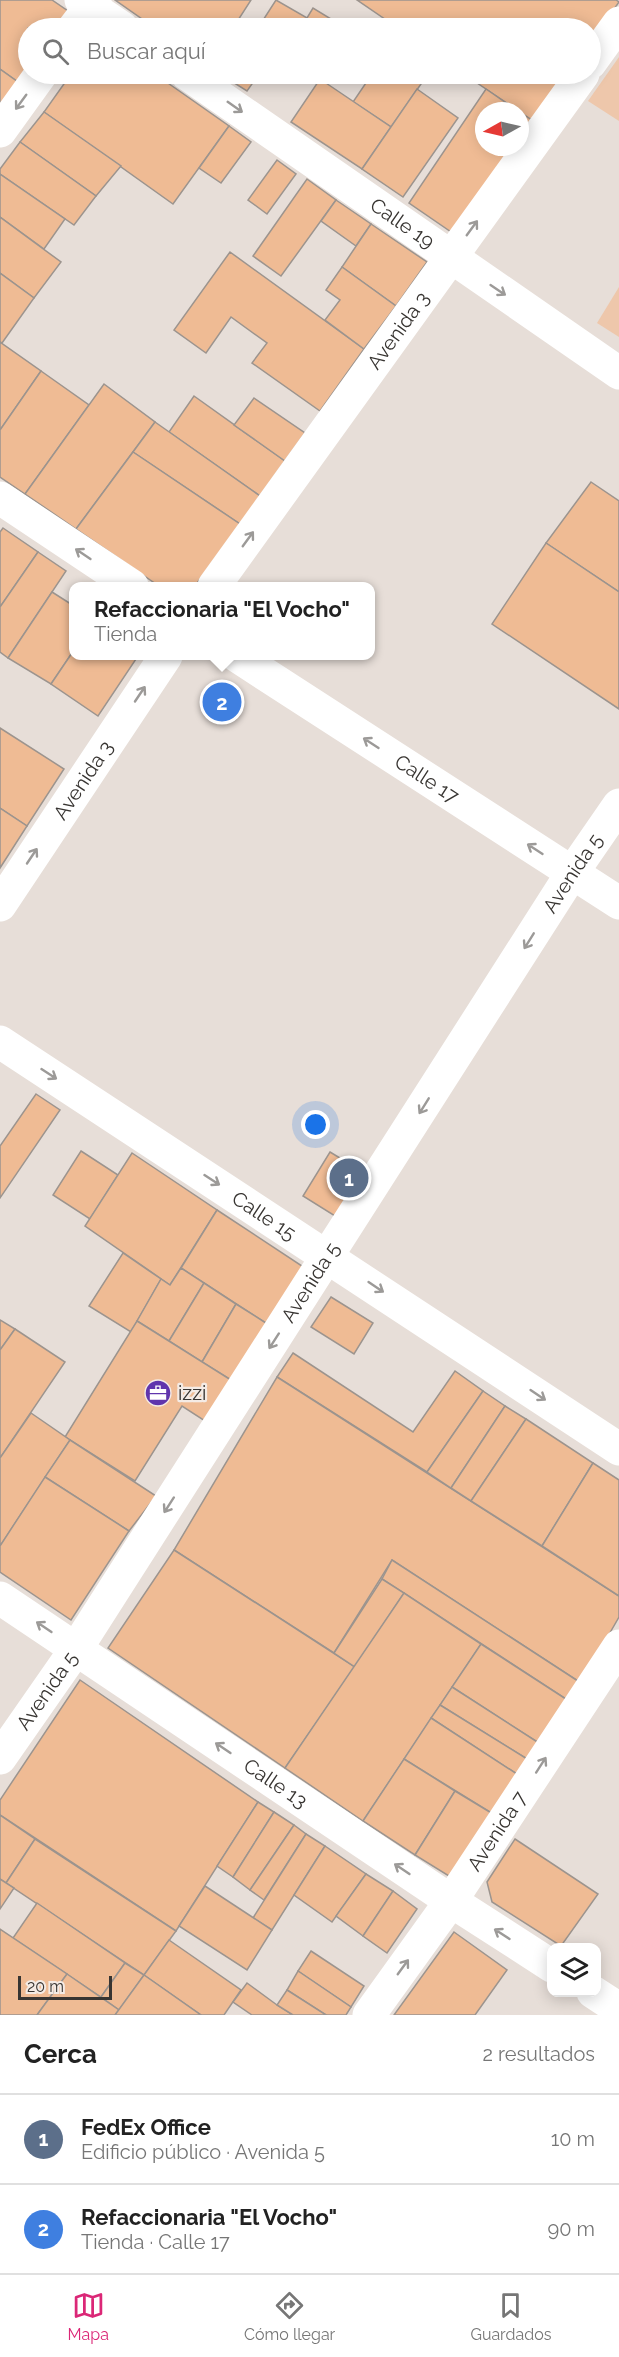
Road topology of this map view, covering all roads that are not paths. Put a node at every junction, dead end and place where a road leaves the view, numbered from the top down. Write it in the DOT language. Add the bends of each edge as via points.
graph roads {
  1 [pos="85,9"];
  2 [pos="103,18"];
  3 [pos="619,23"];
  4 [pos="601,49"];
  5 [pos="34,84"];
  6 [pos="201,84"];
  7 [pos="576,84"];
  8 [pos="0,130"];
  9 [pos="451,258"];
  10 [pos="619,373"];
  11 [pos="0,498"];
  12 [pos="126,582"];
  13 [pos="217,582"];
  14 [pos="163,660"];
  15 [pos="243,660"];
  16 [pos="619,805"];
  17 [pos="572,873"];
  18 [pos="619,903"];
  19 [pos="0,905"];
  20 [pos="0,1042"];
  21 [pos="329,1256"];
  22 [pos="619,1449"];
  23 [pos="0,1598"];
  24 [pos="619,1647"];
  25 [pos="76,1649"];
  26 [pos="0,1758"];
  27 [pos="451,1901"];
  28 [pos="547,1963"];
  29 [pos="601,1997"];
  30 [pos="619,2009"];
  31 [pos="369,2015"];
  1 -- 2 [label="street"];
  3 -- 4 [label="street"];
  5 -- 8 [label="street, one-way"];
  6 -- 9 [label="street, Calle 19, one-way"];
  9 -- 7 [label="street, Avenida 3, one-way"];
  9 -- 10 [label="street, Calle 19, one-way"];
  13 -- 9 [label="street, Avenida 3, one-way"];
  12 -- 11 [label="street, one-way"];
  19 -- 14 [label="street, Avenida 3, one-way"];
  17 -- 15 [label="street, Calle 17, one-way"];
  16 -- 17 [label="street, Avenida 5"];
  17 -- 18 [label="street, Calle 17"];
  17 -- 21 [label="street, Avenida 5, one-way"];
  20 -- 21 [label="street, Calle 15, one-way"];
  21 -- 22 [label="street, Calle 15, one-way"];
  21 -- 25 [label="street, Avenida 5, one-way"];
  25 -- 23 [label="street, Calle 13, one-way"];
  27 -- 24 [label="street, Avenida 7, one-way"];
  25 -- 26 [label="street, Avenida 5"];
  27 -- 25 [label="street, Calle 13, one-way"];
  28 -- 27 [label="street, Calle 13, one-way"];
  31 -- 27 [label="street, Avenida 7, one-way"];
  29 -- 30 [label="street"];
}
